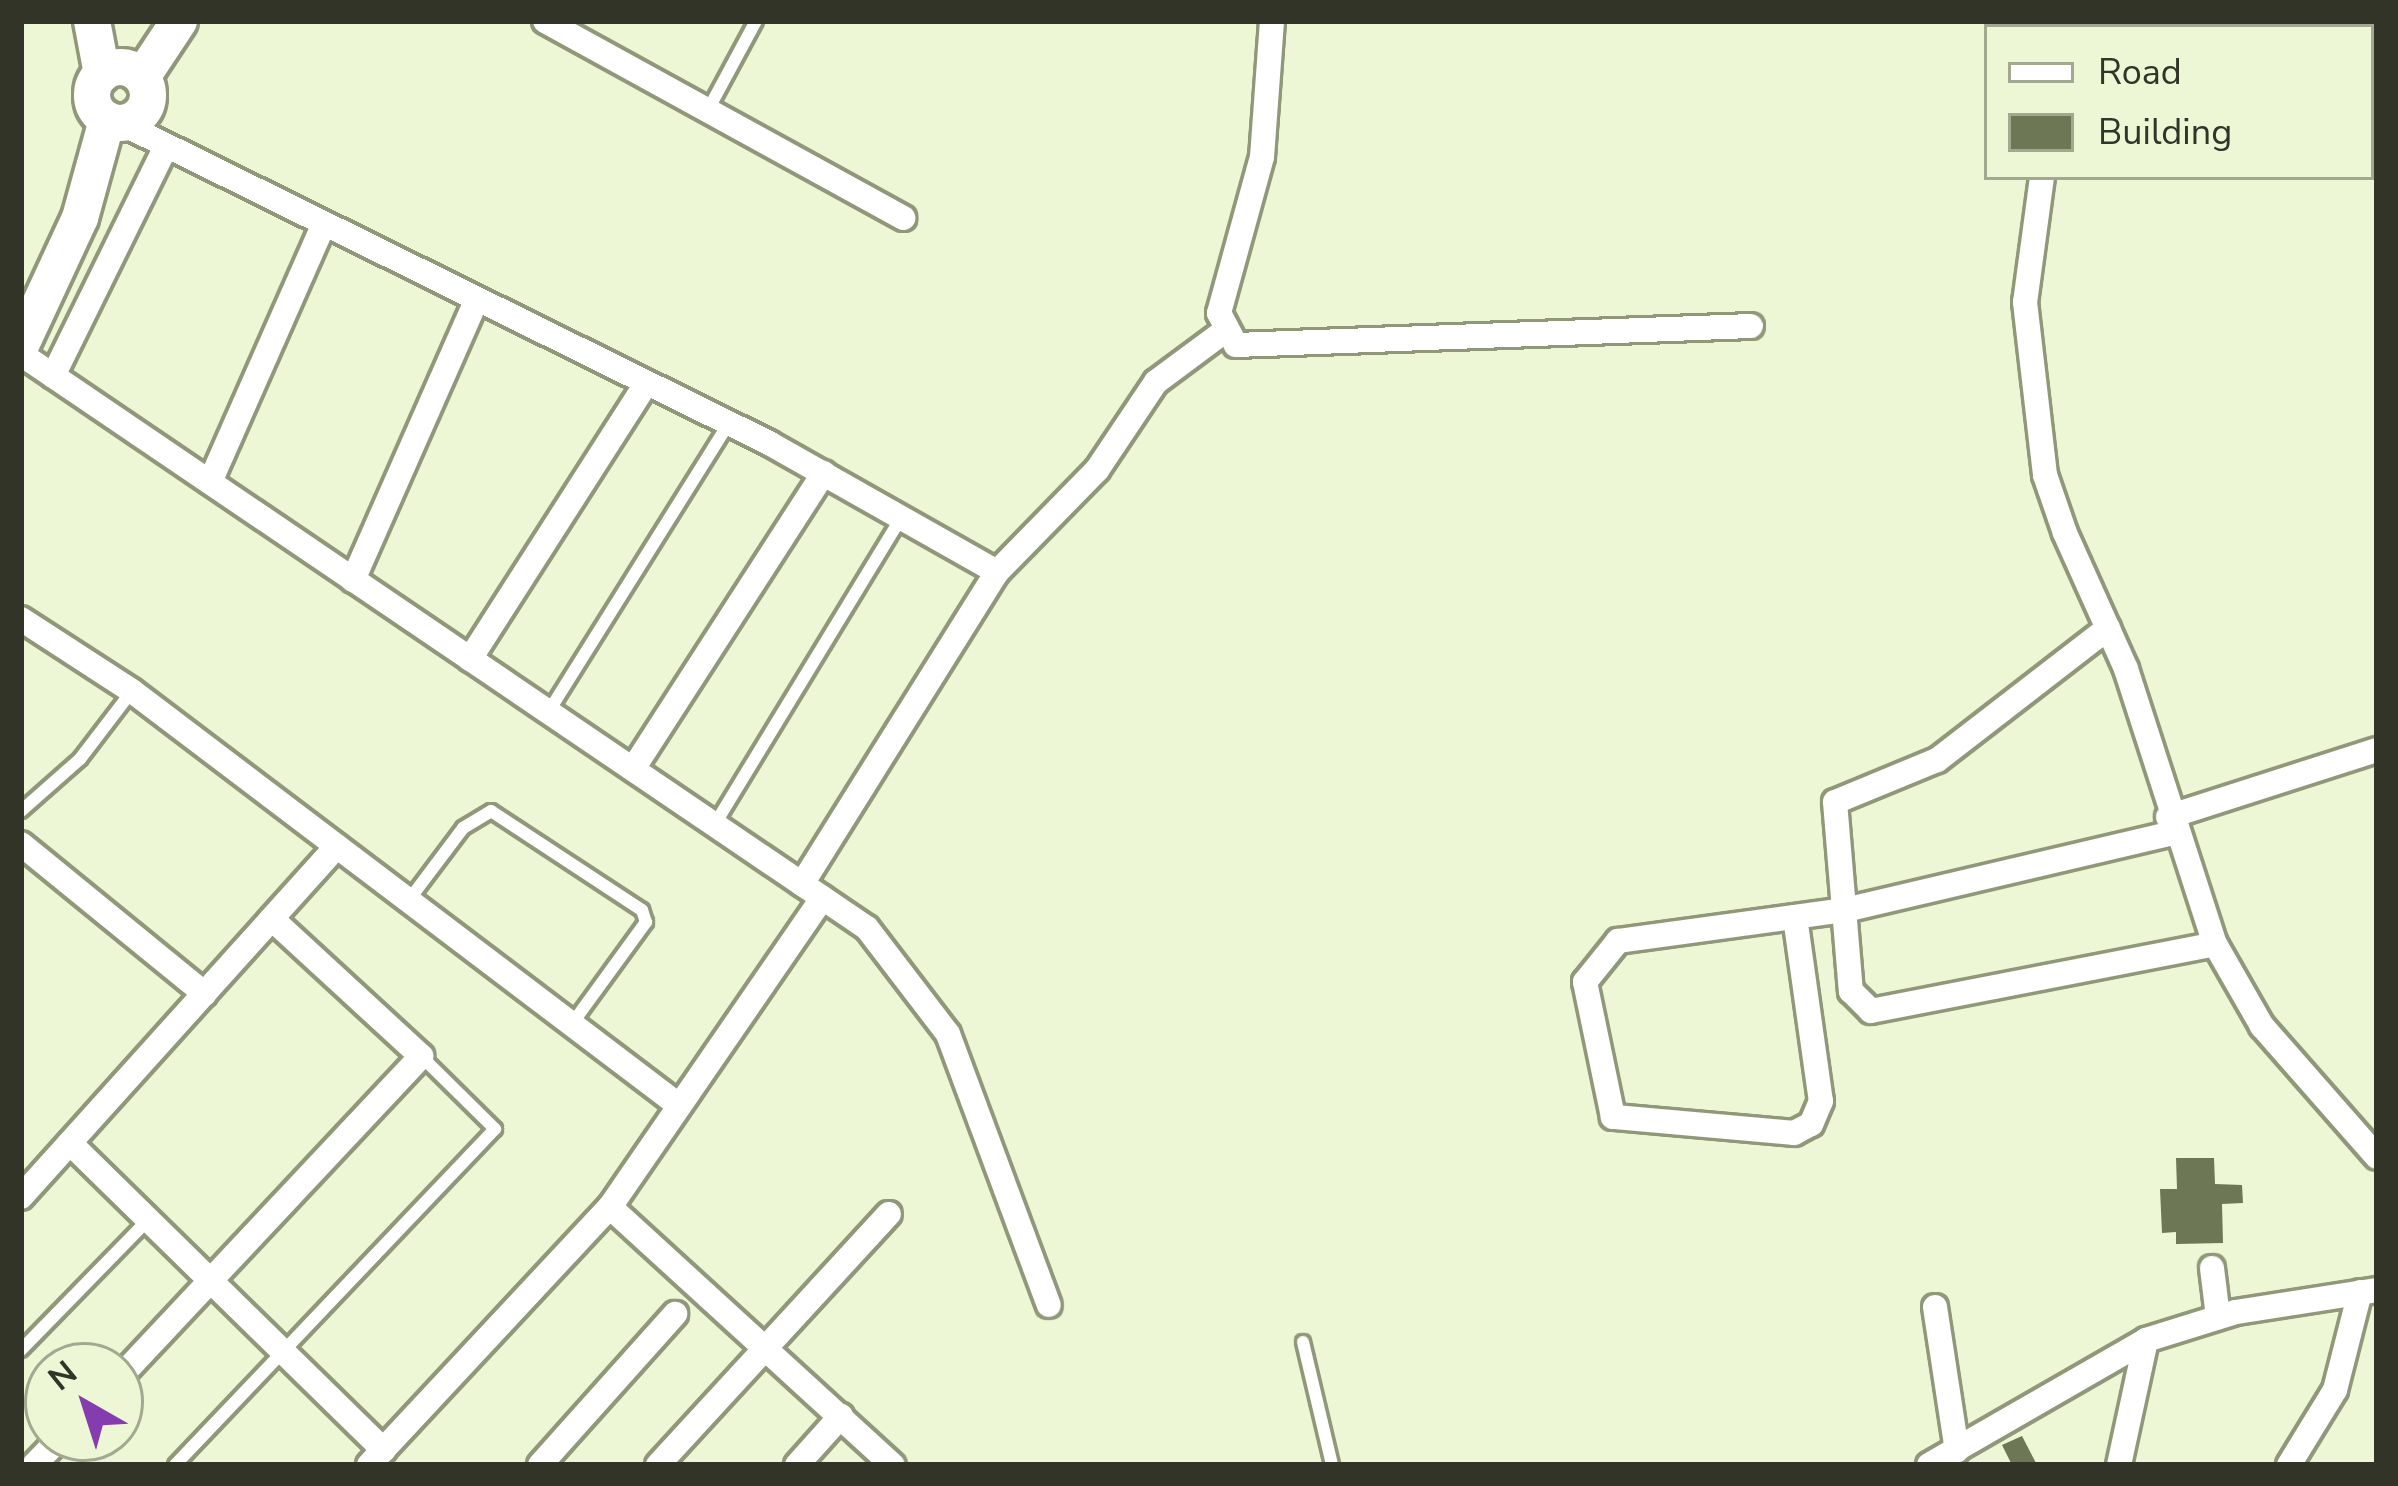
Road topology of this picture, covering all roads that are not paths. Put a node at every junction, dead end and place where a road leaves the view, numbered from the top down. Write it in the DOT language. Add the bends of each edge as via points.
graph roads {
  1 [pos="92,21"];
  2 [pos="179,21"];
  3 [pos="545,21"];
  4 [pos="756,21"];
  5 [pos="1272,21"];
  6 [pos="102,74"];
  7 [pos="142,77"];
  8 [pos="708,110"];
  9 [pos="114,122"];
  10 [pos="164,150"];
  11 [pos="2042,180"];
  12 [pos="903,218"];
  13 [pos="323,226"];
  14 [pos="475,304"];
  15 [pos="1751,326"];
  16 [pos="1222,334"];
  17 [pos="21,345"];
  18 [pos="21,354"];
  19 [pos="53,376"];
  20 [pos="643,388"];
  21 [pos="728,424"];
  22 [pos="824,473"];
  23 [pos="210,482"];
  24 [pos="903,514"];
  25 [pos="997,572"];
  26 [pos="353,580"];
  27 [pos="21,619"];
  28 [pos="2108,628"];
  29 [pos="470,659"];
  30 [pos="132,691"];
  31 [pos="549,712"];
  32 [pos="2377,750"];
  33 [pos="632,769"];
  34 [pos="21,811"];
  35 [pos="715,825"];
  36 [pos="2170,825"];
  37 [pos="21,844"];
  38 [pos="338,846"];
  39 [pos="812,891"];
  40 [pos="408,900"];
  41 [pos="1845,910"];
  42 [pos="1795,917"];
  43 [pos="272,919"];
  44 [pos="2216,944"];
  45 [pos="205,994"];
  46 [pos="572,1024"];
  47 [pos="422,1056"];
  48 [pos="677,1104"];
  49 [pos="70,1143"];
  50 [pos="2377,1157"];
  51 [pos="21,1197"];
  52 [pos="610,1208"];
  53 [pos="889,1214"];
  54 [pos="148,1220"];
  55 [pos="2212,1268"];
  56 [pos="213,1282"];
  57 [pos="2368,1291"];
  58 [pos="1049,1304"];
  59 [pos="1935,1306"];
  60 [pos="675,1314"];
  61 [pos="2218,1318"];
  62 [pos="2146,1340"];
  63 [pos="1303,1342"];
  64 [pos="764,1346"];
  65 [pos="21,1350"];
  66 [pos="144,1352"];
  67 [pos="284,1352"];
  68 [pos="842,1416"];
  69 [pos="1957,1450"];
  70 [pos="376,1457"];
  71 [pos="175,1465"];
  72 [pos="540,1465"];
  73 [pos="658,1465"];
  74 [pos="797,1465"];
  75 [pos="893,1465"];
  76 [pos="1333,1465"];
  77 [pos="1929,1465"];
  78 [pos="2120,1465"];
  79 [pos="2289,1465"];
  1 -- 6 [label="street"];
  2 -- 7 [label="street"];
  3 -- 8 [label="street"];
  4 -- 8 [label="lane"];
  5 -- 16 [label="street" via="1262,157"];
  6 -- 7 [label="street"];
  6 -- 9 [label="street" via="92,99"];
  7 -- 9 [label="street" via="143,110"];
  8 -- 12 [label="street"];
  9 -- 10 [label="street"];
  9 -- 17 [label="street"];
  10 -- 13 [label="street"];
  10 -- 19 [label="street"];
  11 -- 28 [label="street" via="2025,302 2045,475"];
  13 -- 14 [label="street"];
  13 -- 23 [label="street"];
  14 -- 20 [label="street"];
  14 -- 26 [label="street"];
  15 -- 16 [label="street" via="1246,347"];
  16 -- 25 [label="street" via="1156,382 1118,444"];
  18 -- 19 [label="street"];
  19 -- 23 [label="street"];
  20 -- 21 [label="street"];
  20 -- 29 [label="street"];
  21 -- 22 [label="street"];
  21 -- 31 [label="lane"];
  22 -- 24 [label="street"];
  22 -- 33 [label="street"];
  23 -- 26 [label="street"];
  24 -- 25 [label="street"];
  24 -- 35 [label="lane"];
  25 -- 39 [label="street"];
  26 -- 29 [label="street"];
  27 -- 30 [label="street"];
  28 -- 36 [label="street"];
  28 -- 41 [label="street" via="1937,760 1835,802"];
  29 -- 31 [label="street"];
  30 -- 34 [label="lane" via="80,760"];
  30 -- 38 [label="street"];
  31 -- 33 [label="street"];
  32 -- 36 [label="street"];
  33 -- 35 [label="street"];
  35 -- 39 [label="street"];
  36 -- 41 [label="street"];
  36 -- 44 [label="street"];
  37 -- 45 [label="street"];
  38 -- 40 [label="street"];
  38 -- 43 [label="street"];
  39 -- 48 [label="street"];
  39 -- 58 [label="street" via="890,950 937,1012"];
  40 -- 46 [label="street"];
  40 -- 46 [label="lane" via="463,828 491,812 641,910 646,922"];
  41 -- 42 [label="street"];
  41 -- 44 [label="street" via="1851,991 1871,1011"];
  42 -- 42 [label="street" via="1618,941 1595,960 1585,982 1613,1117 1794,1133 1811,1124 1821,1101"];
  43 -- 45 [label="street"];
  43 -- 47 [label="street"];
  44 -- 50 [label="street" via="2311,1089"];
  45 -- 49 [label="street"];
  46 -- 48 [label="street"];
  47 -- 56 [label="street"];
  47 -- 67 [label="lane" via="495,1129"];
  48 -- 52 [label="street"];
  49 -- 51 [label="street"];
  49 -- 54 [label="street"];
  52 -- 64 [label="street"];
  52 -- 70 [label="street"];
  53 -- 64 [label="street"];
  54 -- 56 [label="street"];
  54 -- 65 [label="lane"];
  55 -- 61 [label="street"];
  56 -- 66 [label="street"];
  56 -- 67 [label="street"];
  57 -- 61 [label="street"];
  57 -- 79 [label="street" via="2335,1390"];
  59 -- 69 [label="street"];
  60 -- 72 [label="street"];
  61 -- 62 [label="street"];
  62 -- 69 [label="street"];
  62 -- 78 [label="street"];
  63 -- 76 [label="lane"];
  64 -- 68 [label="street"];
  64 -- 73 [label="street"];
  67 -- 70 [label="street"];
  67 -- 71 [label="lane"];
  68 -- 74 [label="street"];
  68 -- 75 [label="street"];
  69 -- 77 [label="street"];
}
